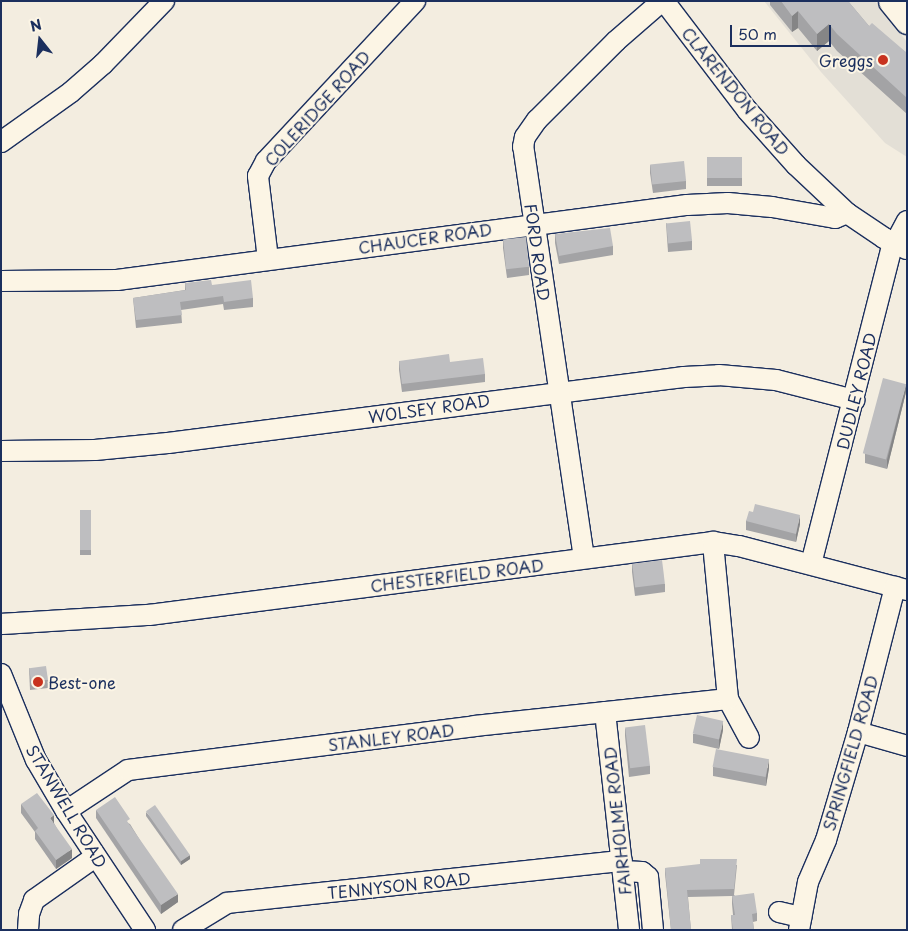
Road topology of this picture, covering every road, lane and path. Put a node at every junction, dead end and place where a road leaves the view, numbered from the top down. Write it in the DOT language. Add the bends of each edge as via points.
graph roads {
  1 [pos="164,1"];
  2 [pos="415,1"];
  3 [pos="663,1"];
  4 [pos="891,1"];
  5 [pos="907,21"];
  6 [pos="3,136"];
  7 [pos="847,212"];
  8 [pos="907,221"];
  9 [pos="534,224"];
  10 [pos="901,246"];
  11 [pos="268,259"];
  12 [pos="1,280"];
  13 [pos="559,391"];
  14 [pos="854,400"];
  15 [pos="1,451"];
  16 [pos="713,542"];
  17 [pos="584,558"];
  18 [pos="811,564"];
  19 [pos="901,589"];
  20 [pos="1,624"];
  21 [pos="1,674"];
  22 [pos="728,699"];
  23 [pos="605,712"];
  24 [pos="858,732"];
  25 [pos="749,738"];
  26 [pos="907,746"];
  27 [pos="66,812"];
  28 [pos="95,857"];
  29 [pos="622,866"];
  30 [pos="779,912"];
  31 [pos="800,923"];
  32 [pos="28,930"];
  33 [pos="146,930"];
  34 [pos="183,930"];
  35 [pos="629,930"];
  36 [pos="653,930"];
  1 -- 6 [label="street" via="71,92"];
  2 -- 11 [label="street, COLERIDGE ROAD" via="266,161 258,176"];
  3 -- 7 [label="street, CLARENDON ROAD" via="747,110 796,165"];
  3 -- 9 [label="street, FORD ROAD" via="616,41 537,120 525,137 523,147"];
  4 -- 5 [label="main road"];
  7 -- 9 [label="street, CHAUCER ROAD" via="835,218 772,207 687,205"];
  7 -- 10 [label="street, CLARENDON ROAD"];
  8 -- 10 [label="street, DUDLEY ROAD"];
  9 -- 11 [label="street, CHAUCER ROAD"];
  9 -- 13 [label="street, FORD ROAD"];
  10 -- 14 [label="street, DUDLEY ROAD" via="891,251"];
  11 -- 12 [label="street, CHAUCER ROAD" via="117,280"];
  13 -- 14 [label="street, WOLSEY ROAD" via="719,375 776,380"];
  13 -- 15 [label="street, WOLSEY ROAD" via="168,443 95,450"];
  13 -- 17 [label="street, FORD ROAD"];
  14 -- 18 [label="street, DUDLEY ROAD"];
  16 -- 17 [label="street, CHESTERFIELD ROAD"];
  16 -- 18 [label="street, CHESTERFIELD ROAD"];
  16 -- 22 [label="street"];
  17 -- 20 [label="street, CHESTERFIELD ROAD" via="149,615"];
  18 -- 19 [label="street, CHESTERFIELD ROAD"];
  19 -- 24 [label="street, SPRINGFIELD ROAD"];
  21 -- 27 [label="street, STANWELL ROAD" via="36,760"];
  22 -- 23 [label="street, STANLEY ROAD"];
  22 -- 25 [label="street"];
  23 -- 27 [label="street, STANLEY ROAD" via="128,770"];
  23 -- 29 [label="street, FAIRHOLME ROAD"];
  24 -- 26 [label="street"];
  24 -- 31 [label="street, SPRINGFIELD ROAD" via="826,840 808,882"];
  27 -- 28 [label="street, STANWELL ROAD"];
  28 -- 32 [label="street" via="34,900"];
  28 -- 33 [label="street, STANWELL ROAD"];
  29 -- 34 [label="street, TENNYSON ROAD" via="227,903"];
  29 -- 35 [label="street, FAIRHOLME ROAD"];
  29 -- 36 [label="street, TENNYSON ROAD" via="648,877"];
  30 -- 31 [label="street, SPRINGFIELD ROAD"];
}
